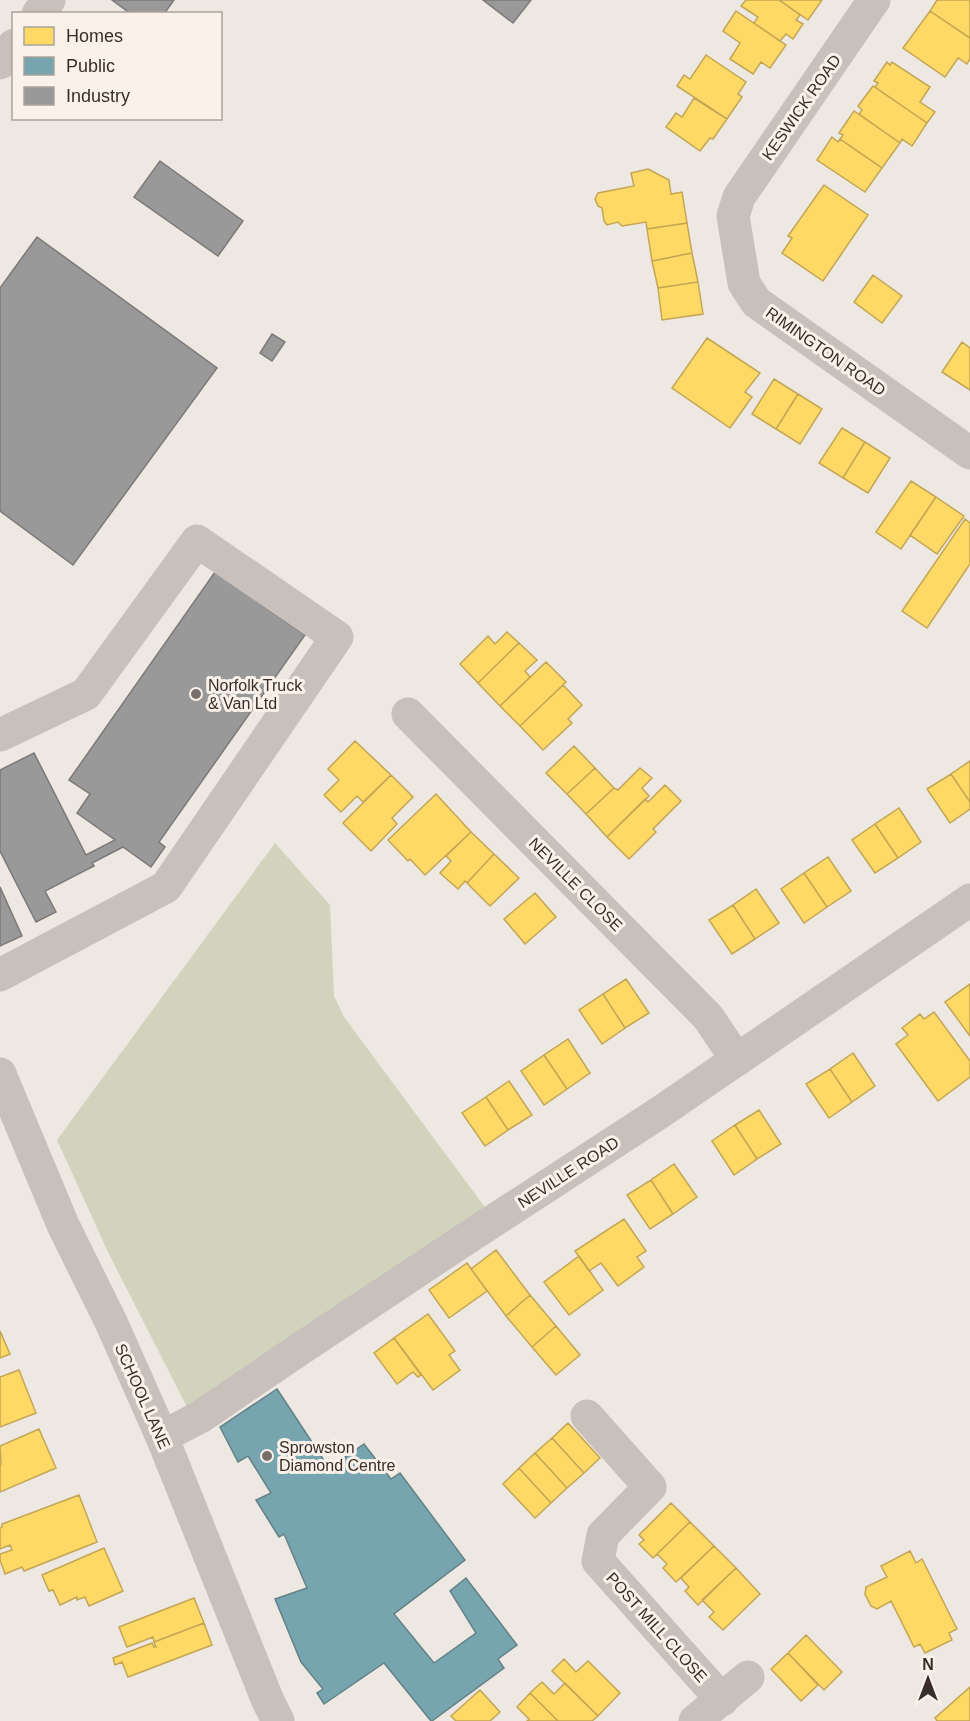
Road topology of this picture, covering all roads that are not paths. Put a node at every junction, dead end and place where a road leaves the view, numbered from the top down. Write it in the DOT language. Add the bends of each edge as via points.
graph roads {
  1 [pos="49,0"];
  2 [pos="874,0"];
  3 [pos="40,12"];
  4 [pos="12,48"];
  5 [pos="0,63"];
  6 [pos="733,216"];
  7 [pos="970,453"];
  8 [pos="408,714"];
  9 [pos="0,735"];
  10 [pos="970,900"];
  11 [pos="0,975"];
  12 [pos="736,1059"];
  13 [pos="0,1074"];
  14 [pos="586,1416"];
  15 [pos="162,1437"];
  16 [pos="748,1677"];
  17 [pos="722,1700"];
  18 [pos="278,1721"];
  19 [pos="695,1721"];
  1 -- 3 [label="street"];
  2 -- 6 [label="street, KESWICK ROAD" via="739,197"];
  4 -- 5 [label="street"];
  6 -- 7 [label="street, RIMINGTON ROAD" via="744,283 756,302"];
  8 -- 12 [label="street, NEVILLE CLOSE" via="708,1017"];
  9 -- 11 [label="street" via="86,694 197,541 337,637 166,887"];
  10 -- 12 [label="street, NEVILLE ROAD"];
  12 -- 15 [label="street, NEVILLE ROAD" via="200,1417"];
  13 -- 15 [label="street, SCHOOL LANE" via="63,1225"];
  14 -- 17 [label="street, POST MILL CLOSE" via="650,1487 603,1535 598,1561"];
  15 -- 18 [label="street, SCHOOL LANE"];
  16 -- 17 [label="street"];
  17 -- 19 [label="street"];
}
